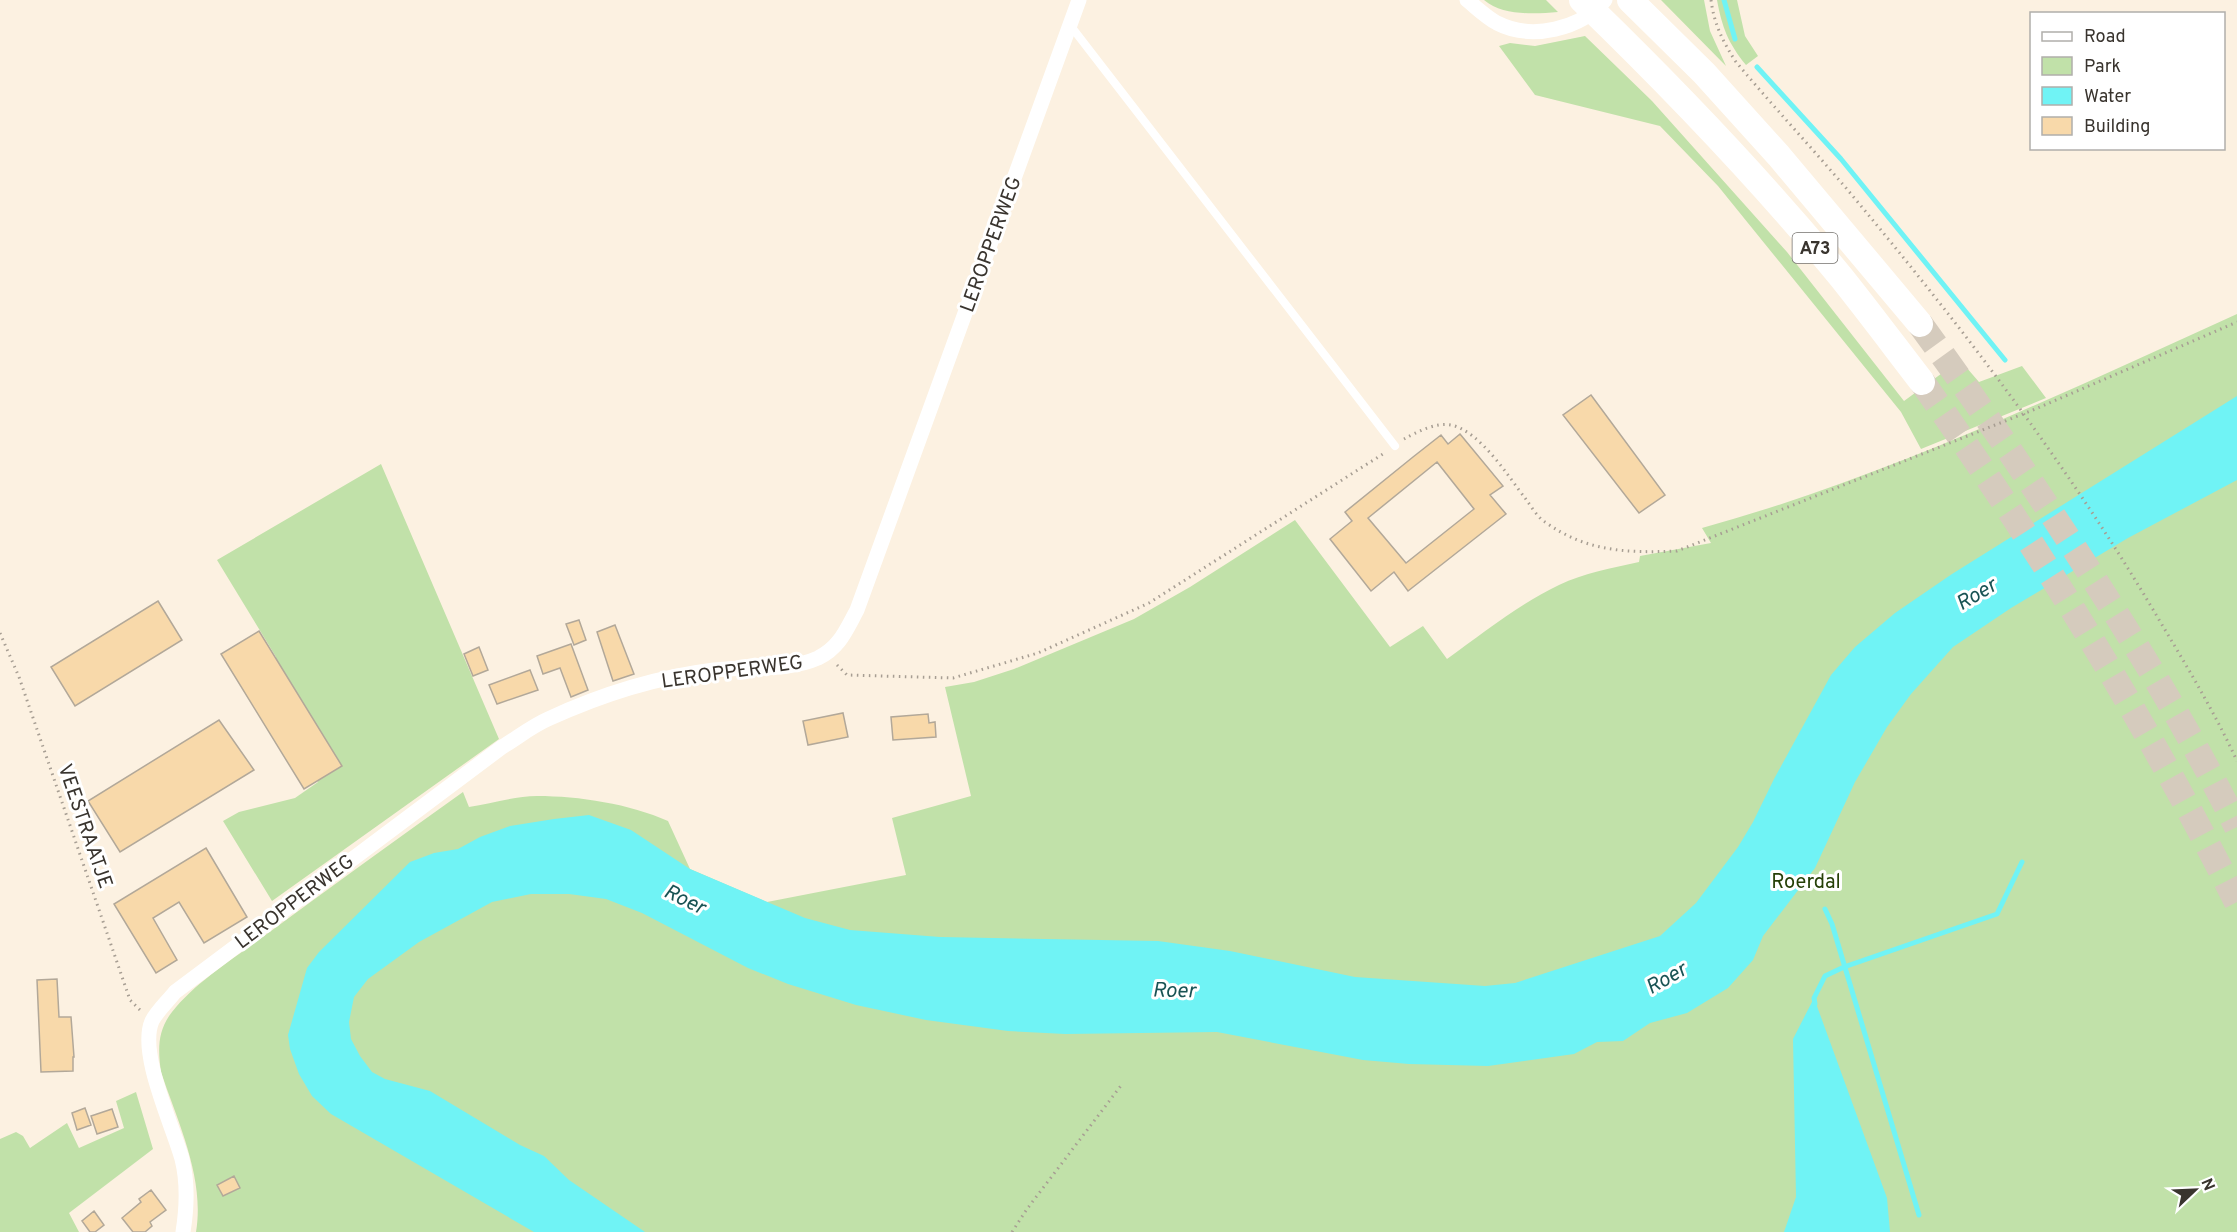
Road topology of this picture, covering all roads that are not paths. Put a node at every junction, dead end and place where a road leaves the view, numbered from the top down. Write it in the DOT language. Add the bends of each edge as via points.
graph roads {
  1 [pos="1079,0"];
  2 [pos="1467,0"];
  3 [pos="1582,0"];
  4 [pos="1605,0"];
  5 [pos="1630,0"];
  6 [pos="1070,25"];
  7 [pos="1920,324"];
  8 [pos="1922,382"];
  9 [pos="1395,446"];
  10 [pos="183,1232"];
  1 -- 6 [label="street, LEROPPERWEG"];
  2 -- 4 [label="street" via="1497,23 1523,31 1572,25 1591,15"];
  3 -- 8 [label="highway, A73" via="1750,173 1840,277"];
  5 -- 7 [label="highway, A73" via="1779,156"];
  6 -- 9 [label="lane"];
  6 -- 10 [label="street, LEROPPERWEG" via="857,610 838,645 798,664 663,678 598,698 546,720 502,747 175,992 152,1022 148,1047 182,1160 187,1190"];
}
